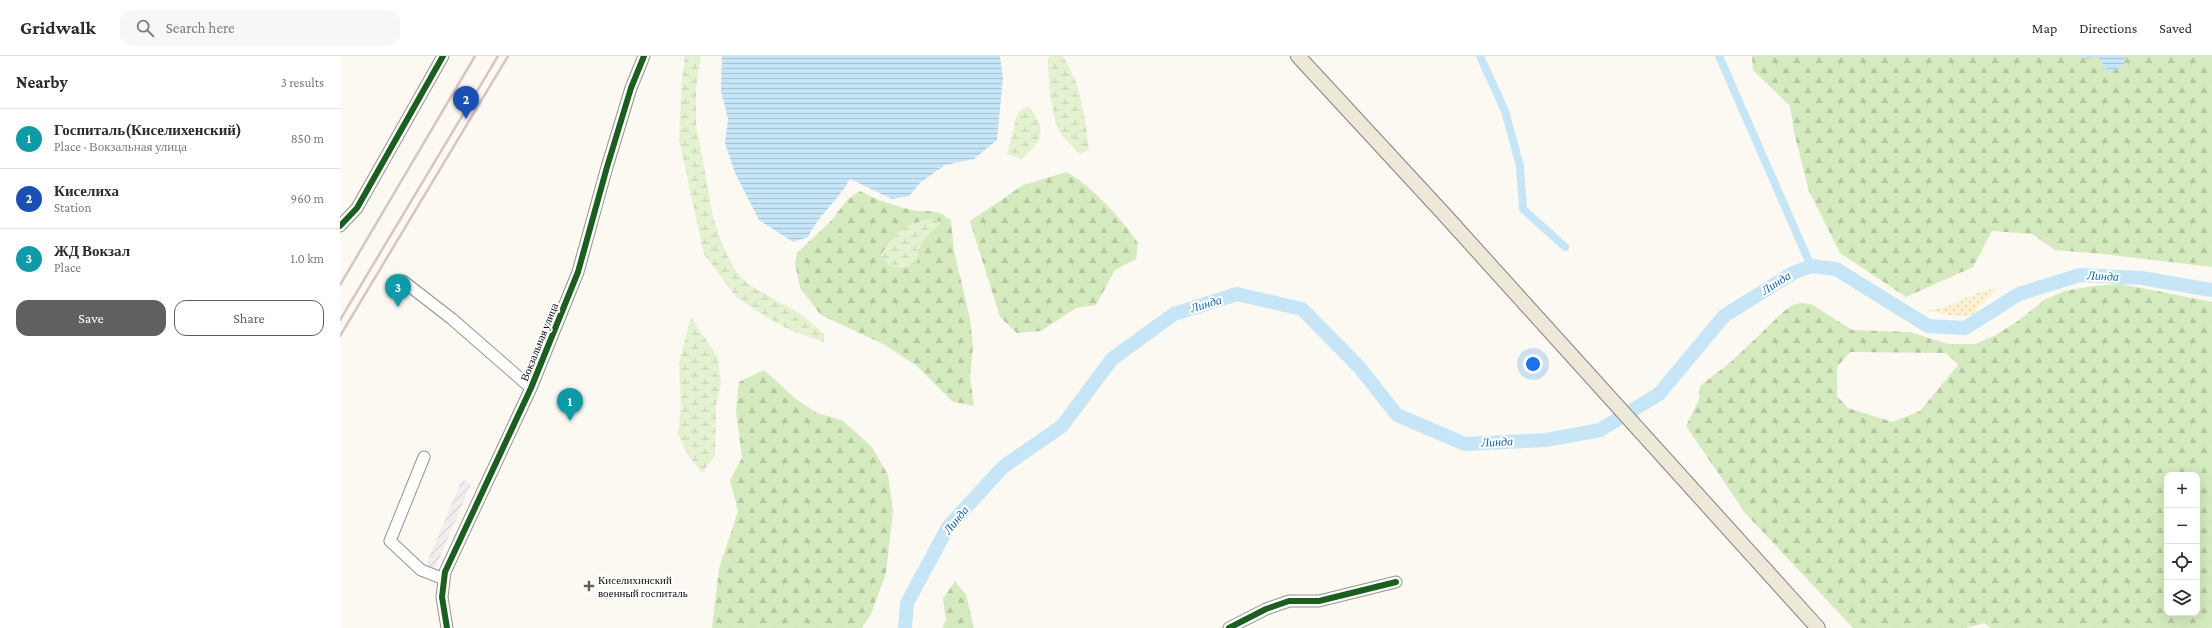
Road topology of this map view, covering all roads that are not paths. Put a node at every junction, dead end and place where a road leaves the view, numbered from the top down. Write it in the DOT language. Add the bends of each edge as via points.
graph roads {
  1 [pos="443,56"];
  2 [pos="644,56"];
  3 [pos="1298,56"];
  4 [pos="340,226"];
  5 [pos="396,292"];
  6 [pos="532,388"];
  7 [pos="424,457"];
  8 [pos="444,578"];
  9 [pos="1396,582"];
  10 [pos="447,628"];
  11 [pos="1229,628"];
  12 [pos="1818,628"];
  1 -- 4 [label="street" via="357,208"];
  2 -- 6 [label="street, Вокзальная улица" via="631,88 578,272"];
  3 -- 12 [label="main road"];
  5 -- 6 [label="street" via="403,281 452,319"];
  6 -- 8 [label="street, Вокзальная улица" via="455,548"];
  7 -- 8 [label="street" via="390,541 421,570"];
  8 -- 10 [label="street, Вокзальная улица" via="443,611"];
  9 -- 11 [label="street" via="1319,600 1289,601 1266,609"];
}
